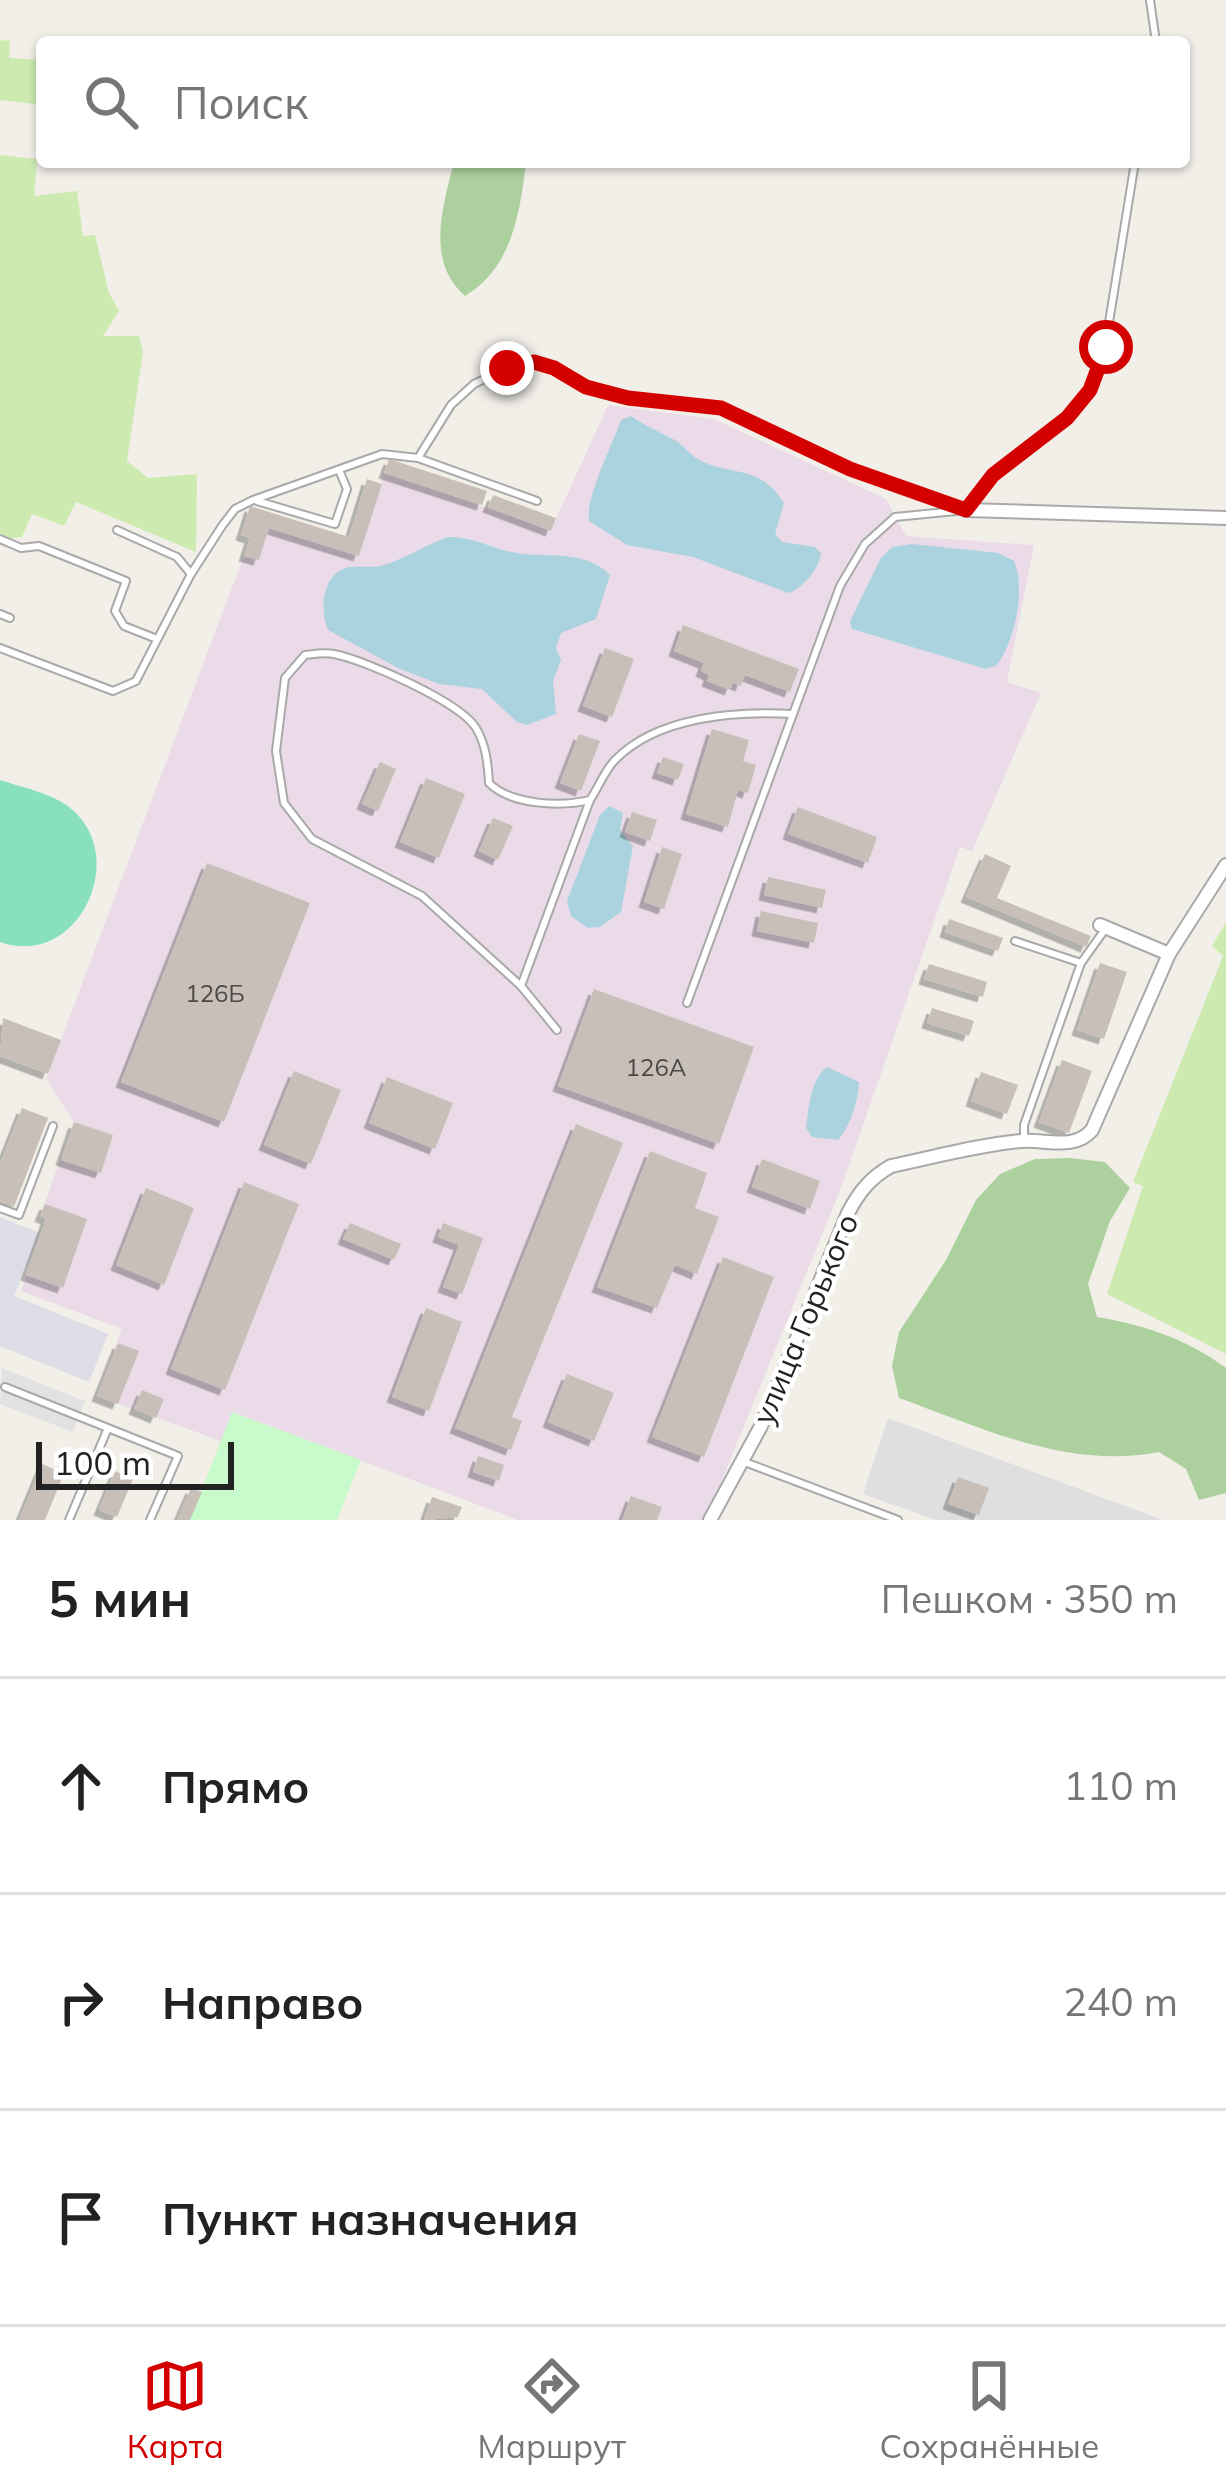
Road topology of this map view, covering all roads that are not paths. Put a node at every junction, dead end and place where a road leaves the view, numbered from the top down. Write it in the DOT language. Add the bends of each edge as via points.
graph roads {
  1 [pos="1150,0"];
  2 [pos="1155,36"];
  3 [pos="1134,168"];
  4 [pos="418,458"];
  5 [pos="339,470"];
  6 [pos="253,500"];
  7 [pos="537,501"];
  8 [pos="966,510"];
  9 [pos="1226,518"];
  10 [pos="117,530"];
  11 [pos="0,539"];
  12 [pos="191,574"];
  13 [pos="0,614"];
  14 [pos="10,618"];
  15 [pos="158,639"];
  16 [pos="0,648"];
  17 [pos="793,714"];
  18 [pos="590,800"];
  19 [pos="1226,866"];
  20 [pos="1103,926"];
  21 [pos="1015,940"];
  22 [pos="1168,954"];
  23 [pos="1081,963"];
  24 [pos="521,986"];
  25 [pos="687,1003"];
  26 [pos="557,1030"];
  27 [pos="52,1126"];
  28 [pos="1024,1141"];
  29 [pos="0,1208"];
  30 [pos="5,1388"];
  31 [pos="108,1427"];
  32 [pos="742,1461"];
  33 [pos="69,1520"];
  34 [pos="150,1520"];
  35 [pos="710,1520"];
  36 [pos="898,1520"];
  1 -- 2 [label="lane"];
  3 -- 8 [label="lane" via="1106,347 1090,390 993,475"];
  4 -- 5 [label="lane" via="382,454"];
  4 -- 7 [label="lane"];
  4 -- 8 [label="lane" via="474,384 534,362 628,398 721,408 850,469"];
  5 -- 6 [label="lane"];
  5 -- 6 [label="lane" via="347,489 335,524"];
  6 -- 12 [label="lane" via="235,509"];
  8 -- 9 [label="street"];
  8 -- 17 [label="lane" via="895,517 865,544 840,586"];
  10 -- 12 [label="lane" via="177,556"];
  11 -- 15 [label="lane" via="126,581 115,611 124,626"];
  12 -- 15 [label="lane"];
  13 -- 14 [label="lane"];
  15 -- 16 [label="lane" via="136,681 112,691"];
  17 -- 18 [label="lane" via="743,711 653,733 614,760"];
  17 -- 25 [label="lane"];
  18 -- 24 [label="lane"];
  18 -- 24 [label="lane" via="569,805 501,795 489,783 476,729 460,710 333,653 305,655 285,678 276,751 284,803 312,839 422,896"];
  19 -- 22 [label="street, улица Горького"];
  20 -- 22 [label="street"];
  20 -- 23 [label="lane"];
  21 -- 23 [label="lane"];
  22 -- 28 [label="street, улица Горького" via="1092,1130 1072,1143"];
  23 -- 28 [label="lane"];
  24 -- 26 [label="lane"];
  27 -- 29 [label="lane" via="19,1215"];
  28 -- 32 [label="street, улица Горького" via="891,1166 866,1185"];
  30 -- 31 [label="lane"];
  31 -- 33 [label="lane"];
  31 -- 34 [label="lane" via="178,1456"];
  32 -- 35 [label="street, улица Горького"];
  32 -- 36 [label="lane"];
}
